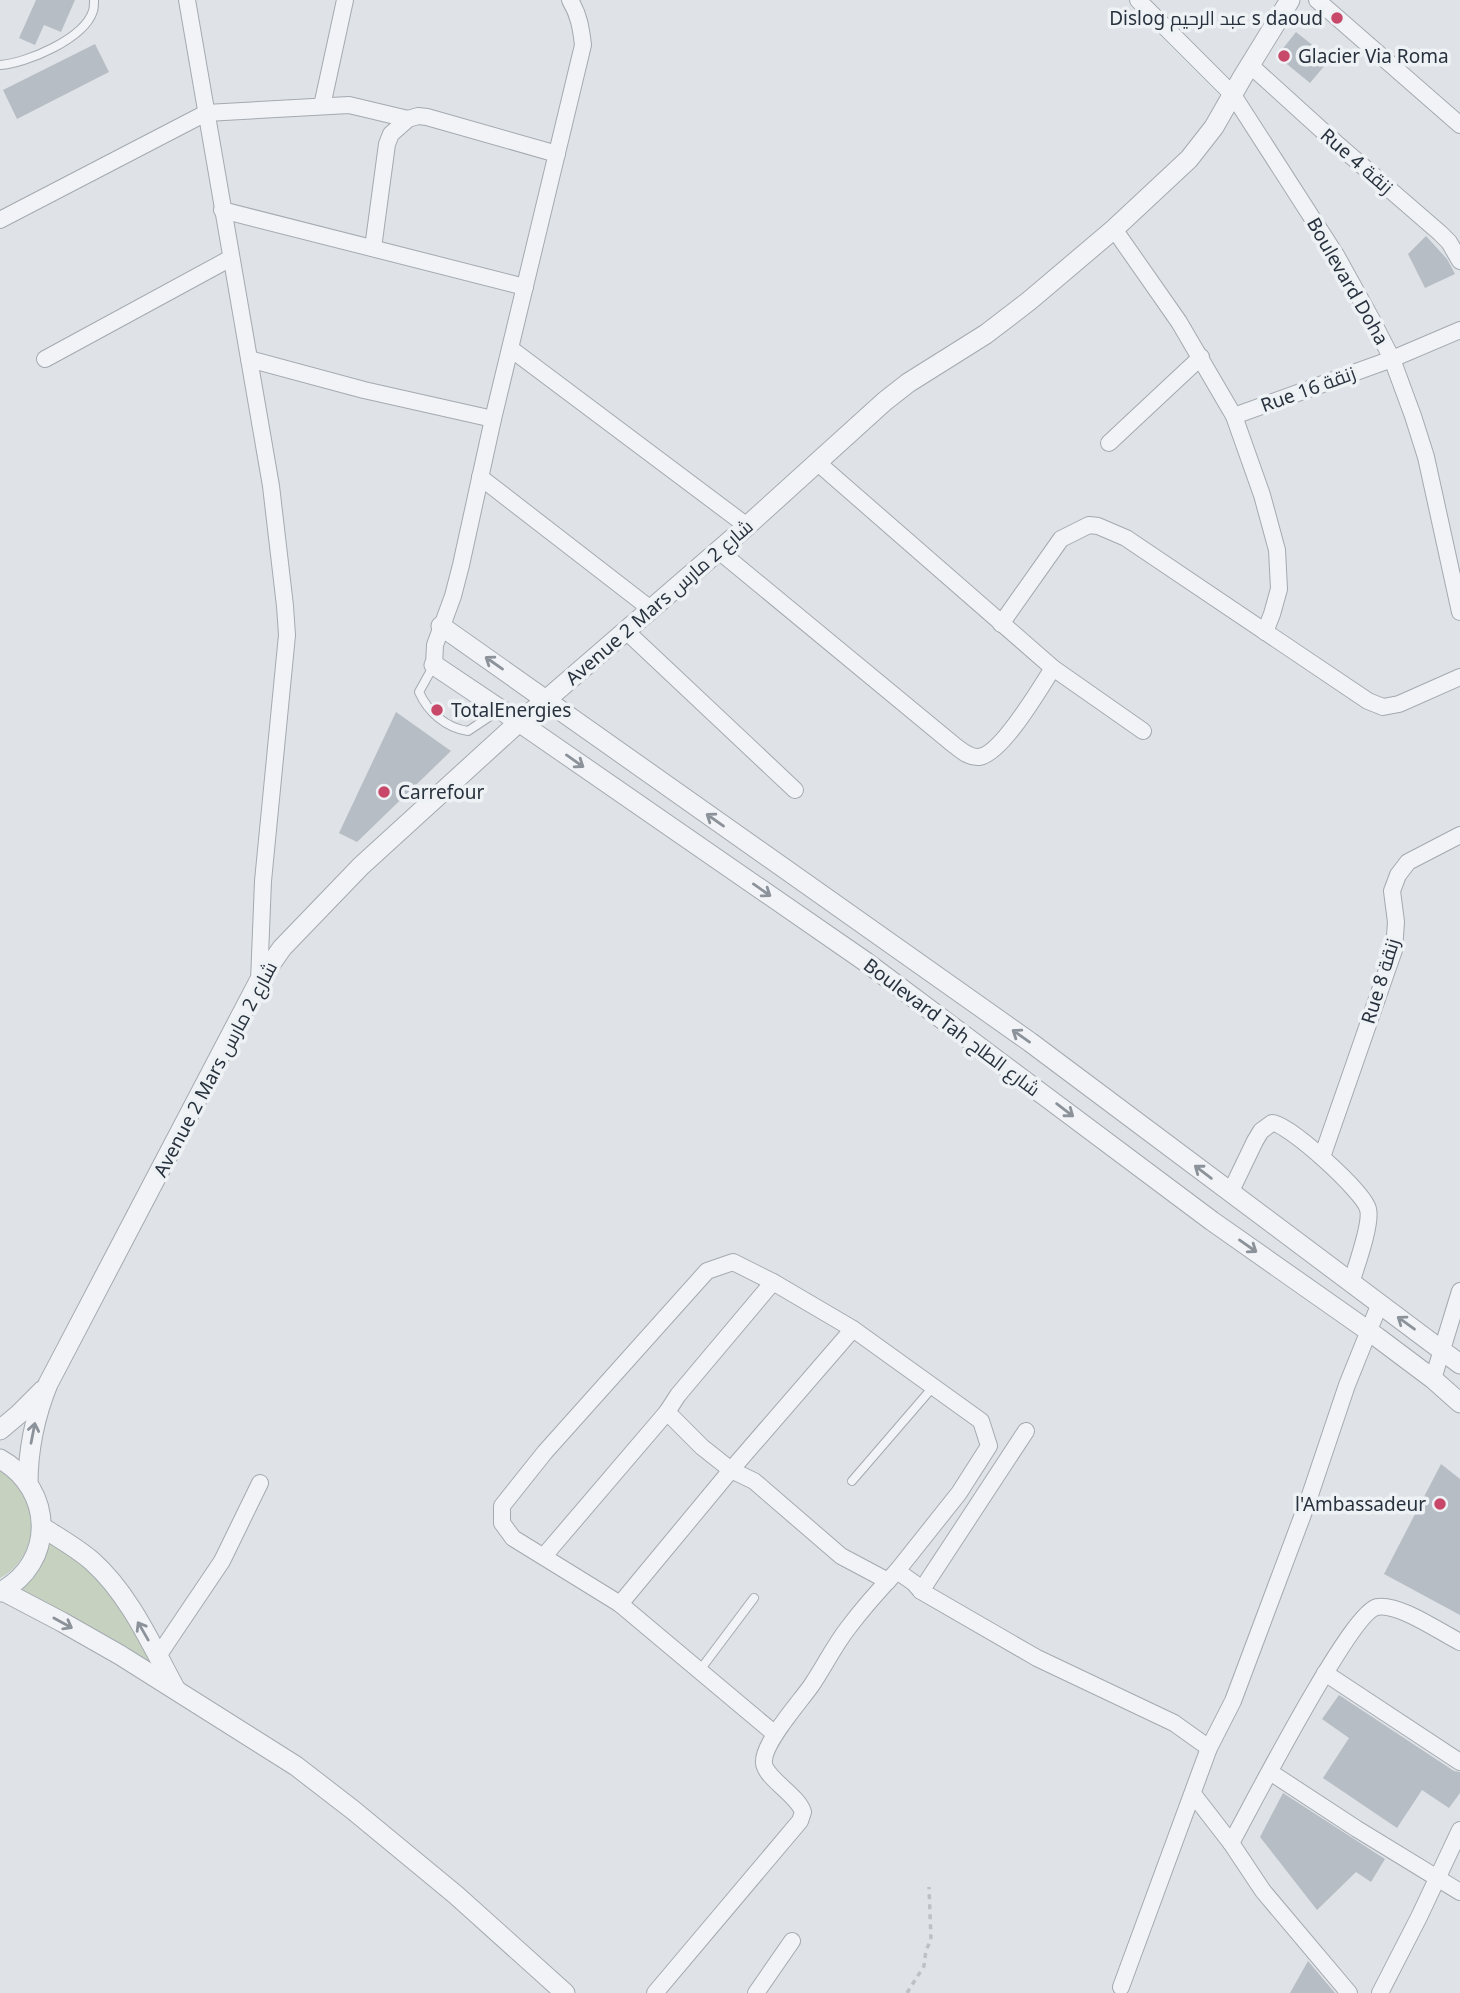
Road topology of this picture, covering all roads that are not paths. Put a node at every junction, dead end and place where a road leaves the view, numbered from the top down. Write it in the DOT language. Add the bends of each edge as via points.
graph roads {
  1 [pos="94,0"];
  2 [pos="187,0"];
  3 [pos="345,0"];
  4 [pos="569,0"];
  5 [pos="1138,0"];
  6 [pos="1290,0"];
  7 [pos="1317,0"];
  8 [pos="0,65"];
  9 [pos="1250,65"];
  10 [pos="1233,95"];
  11 [pos="322,106"];
  12 [pos="206,113"];
  13 [pos="408,119"];
  14 [pos="1460,125"];
  15 [pos="557,154"];
  16 [pos="222,210"];
  17 [pos="0,220"];
  18 [pos="1114,229"];
  19 [pos="1455,236"];
  20 [pos="373,248"];
  21 [pos="231,258"];
  22 [pos="1460,261"];
  23 [pos="525,287"];
  24 [pos="1460,330"];
  25 [pos="510,349"];
  26 [pos="1201,357"];
  27 [pos="46,359"];
  28 [pos="249,359"];
  29 [pos="1392,359"];
  30 [pos="1234,416"];
  31 [pos="493,419"];
  32 [pos="1109,443"];
  33 [pos="818,463"];
  34 [pos="480,477"];
  35 [pos="747,526"];
  36 [pos="719,551"];
  37 [pos="652,610"];
  38 [pos="1460,612"];
  39 [pos="1001,624"];
  40 [pos="441,626"];
  41 [pos="626,631"];
  42 [pos="1265,632"];
  43 [pos="434,665"];
  44 [pos="1053,668"];
  45 [pos="1460,677"];
  46 [pos="546,700"];
  47 [pos="501,709"];
  48 [pos="519,722"];
  49 [pos="1143,731"];
  50 [pos="795,790"];
  51 [pos="1460,835"];
  52 [pos="259,981"];
  53 [pos="1322,1157"];
  54 [pos="1230,1193"];
  55 [pos="773,1282"];
  56 [pos="1351,1283"];
  57 [pos="1460,1291"];
  58 [pos="1380,1304"];
  59 [pos="853,1329"];
  60 [pos="1369,1331"];
  61 [pos="1443,1349"];
  62 [pos="1460,1364"];
  63 [pos="1433,1379"];
  64 [pos="48,1384"];
  65 [pos="933,1387"];
  66 [pos="1460,1403"];
  67 [pos="667,1412"];
  68 [pos="0,1430"];
  69 [pos="1026,1431"];
  70 [pos="0,1459"];
  71 [pos="731,1470"];
  72 [pos="852,1481"];
  73 [pos="260,1483"];
  74 [pos="29,1484"];
  75 [pos="42,1527"];
  76 [pos="544,1556"];
  77 [pos="893,1576"];
  78 [pos="921,1591"];
  79 [pos="1,1592"];
  80 [pos="754,1598"];
  81 [pos="620,1604"];
  82 [pos="1460,1642"];
  83 [pos="158,1657"];
  84 [pos="699,1670"];
  85 [pos="1325,1673"];
  86 [pos="176,1691"];
  87 [pos="775,1734"];
  88 [pos="1209,1748"];
  89 [pos="1460,1762"];
  90 [pos="1270,1772"];
  91 [pos="1193,1794"];
  92 [pos="1460,1830"];
  93 [pos="1231,1843"];
  94 [pos="1438,1879"];
  95 [pos="1460,1892"];
  96 [pos="792,1941"];
  97 [pos="1121,1987"];
  98 [pos="565,1993"];
  99 [pos="654,1993"];
  100 [pos="756,1993"];
  101 [pos="1349,1993"];
  102 [pos="1380,1993"];
  1 -- 8 [label="lane" via="93,11 78,32 15,63"];
  2 -- 12 [label="street"];
  3 -- 11 [label="street"];
  4 -- 15 [label="street" via="577,12 583,45"];
  5 -- 10 [label="street, Boulevard Doha"];
  6 -- 9 [label="street, Avenue 2 Mars شارع 2 مارس"];
  7 -- 14 [label="street"];
  9 -- 10 [label="street, Avenue 2 Mars شارع 2 مارس"];
  9 -- 19 [label="street, Rue 4 زنقة" via="1425,219"];
  10 -- 18 [label="street, Avenue 2 Mars شارع 2 مارس" via="1189,159"];
  10 -- 29 [label="street, Boulevard Doha" via="1336,255"];
  11 -- 12 [label="street"];
  11 -- 13 [label="street" via="349,105"];
  12 -- 16 [label="street"];
  12 -- 17 [label="street"];
  13 -- 15 [label="street" via="427,117"];
  13 -- 20 [label="street" via="387,144"];
  15 -- 23 [label="street"];
  16 -- 20 [label="street"];
  16 -- 21 [label="street"];
  18 -- 26 [label="street"];
  18 -- 33 [label="street, Avenue 2 Mars شارع 2 مارس" via="1029,302 908,383"];
  19 -- 22 [label="street, Rue 4 زنقة"];
  20 -- 23 [label="street"];
  21 -- 27 [label="street"];
  21 -- 28 [label="street"];
  23 -- 25 [label="street"];
  24 -- 29 [label="street, Rue 16 زنقة"];
  25 -- 31 [label="street"];
  25 -- 35 [label="street"];
  26 -- 30 [label="street"];
  26 -- 32 [label="street"];
  28 -- 31 [label="street"];
  28 -- 52 [label="street" via="271,486 287,635 263,881"];
  29 -- 30 [label="street, Rue 16 زنقة"];
  29 -- 38 [label="street, Boulevard Doha" via="1426,457"];
  30 -- 42 [label="street" via="1277,550 1279,589"];
  31 -- 34 [label="street"];
  33 -- 35 [label="street, Avenue 2 Mars شارع 2 مارس"];
  33 -- 39 [label="street"];
  34 -- 37 [label="street"];
  34 -- 40 [label="street" via="461,565"];
  35 -- 36 [label="street, Avenue 2 Mars شارع 2 مارس"];
  36 -- 37 [label="street, Avenue 2 Mars شارع 2 مارس"];
  36 -- 44 [label="street" via="969,756 980,757 1004,740"];
  37 -- 41 [label="street, Avenue 2 Mars شارع 2 مارس"];
  39 -- 42 [label="street" via="1061,539 1089,525 1126,538"];
  39 -- 44 [label="street"];
  40 -- 43 [label="street"];
  46 -- 40 [label="street, Boulevard Tah شارع الطاح, one-way"];
  41 -- 46 [label="street, Avenue 2 Mars شارع 2 مارس"];
  41 -- 50 [label="street"];
  42 -- 45 [label="street" via="1383,707"];
  43 -- 47 [label="street, Boulevard Tah شارع الطاح"];
  43 -- 47 [label="lane" via="419,692 435,716 468,731"];
  44 -- 49 [label="street"];
  46 -- 48 [label="street, Avenue 2 Mars شارع 2 مارس"];
  54 -- 46 [label="street, Boulevard Tah شارع الطاح, one-way" via="1030,1042"];
  47 -- 48 [label="street, Boulevard Tah شارع الطاح"];
  48 -- 52 [label="street, Avenue 2 Mars شارع 2 مارس" via="361,866 282,948"];
  48 -- 60 [label="street, Boulevard Tah شارع الطاح, one-way" via="866,962 1212,1221"];
  51 -- 53 [label="street, Rue 8 زنقة" via="1408,862 1398,874 1392,891 1394,950"];
  52 -- 64 [label="street, Avenue 2 Mars شارع 2 مارس"];
  53 -- 54 [label="street" via="1285,1127 1272,1123 1261,1131"];
  53 -- 56 [label="street" via="1368,1209"];
  54 -- 56 [label="street, Boulevard Tah شارع الطاح"];
  55 -- 59 [label="street"];
  55 -- 67 [label="street"];
  55 -- 76 [label="street" via="733,1262 707,1271 545,1452 502,1506 502,1524 513,1538"];
  56 -- 58 [label="street, Boulevard Tah شارع الطاح"];
  57 -- 61 [label="street"];
  58 -- 60 [label="street"];
  61 -- 58 [label="street, Boulevard Tah شارع الطاح, one-way"];
  59 -- 65 [label="street"];
  59 -- 71 [label="street"];
  60 -- 63 [label="street, Boulevard Tah شارع الطاح"];
  60 -- 88 [label="street" via="1233,1701"];
  61 -- 62 [label="street, Boulevard Tah شارع الطاح"];
  61 -- 63 [label="street"];
  63 -- 66 [label="street, Boulevard Tah شارع الطاح"];
  64 -- 68 [label="street, Avenue 2 Mars شارع 2 مارس"];
  74 -- 64 [label="street, Avenue 2 Mars شارع 2 مارس, one-way" via="30,1443"];
  65 -- 72 [label="lane"];
  65 -- 77 [label="street" via="981,1422 989,1446 959,1493"];
  67 -- 71 [label="street"];
  67 -- 76 [label="street"];
  69 -- 78 [label="street"];
  70 -- 74 [label="street"];
  71 -- 77 [label="street" via="754,1481 841,1556"];
  71 -- 81 [label="street"];
  73 -- 83 [label="street" via="222,1561"];
  74 -- 75 [label="street"];
  75 -- 79 [label="street" via="27,1571"];
  83 -- 75 [label="street, one-way" via="106,1575"];
  76 -- 81 [label="street"];
  77 -- 78 [label="street" via="914,1583"];
  77 -- 87 [label="street" via="846,1630"];
  78 -- 88 [label="street" via="1037,1658 1174,1723"];
  79 -- 86 [label="street, one-way" via="85,1635"];
  80 -- 84 [label="lane"];
  81 -- 84 [label="street"];
  82 -- 85 [label="street" via="1397,1610 1376,1607 1358,1623"];
  83 -- 86 [label="street"];
  84 -- 87 [label="street"];
  85 -- 89 [label="street"];
  85 -- 90 [label="street"];
  86 -- 98 [label="street" via="322,1785 456,1895"];
  87 -- 99 [label="street" via="764,1764 801,1805 803,1817"];
  88 -- 91 [label="street"];
  90 -- 93 [label="street"];
  90 -- 94 [label="street"];
  91 -- 93 [label="street"];
  91 -- 97 [label="street"];
  92 -- 94 [label="street"];
  93 -- 101 [label="street" via="1263,1891"];
  94 -- 95 [label="street"];
  94 -- 102 [label="street"];
  96 -- 100 [label="street"];
}
